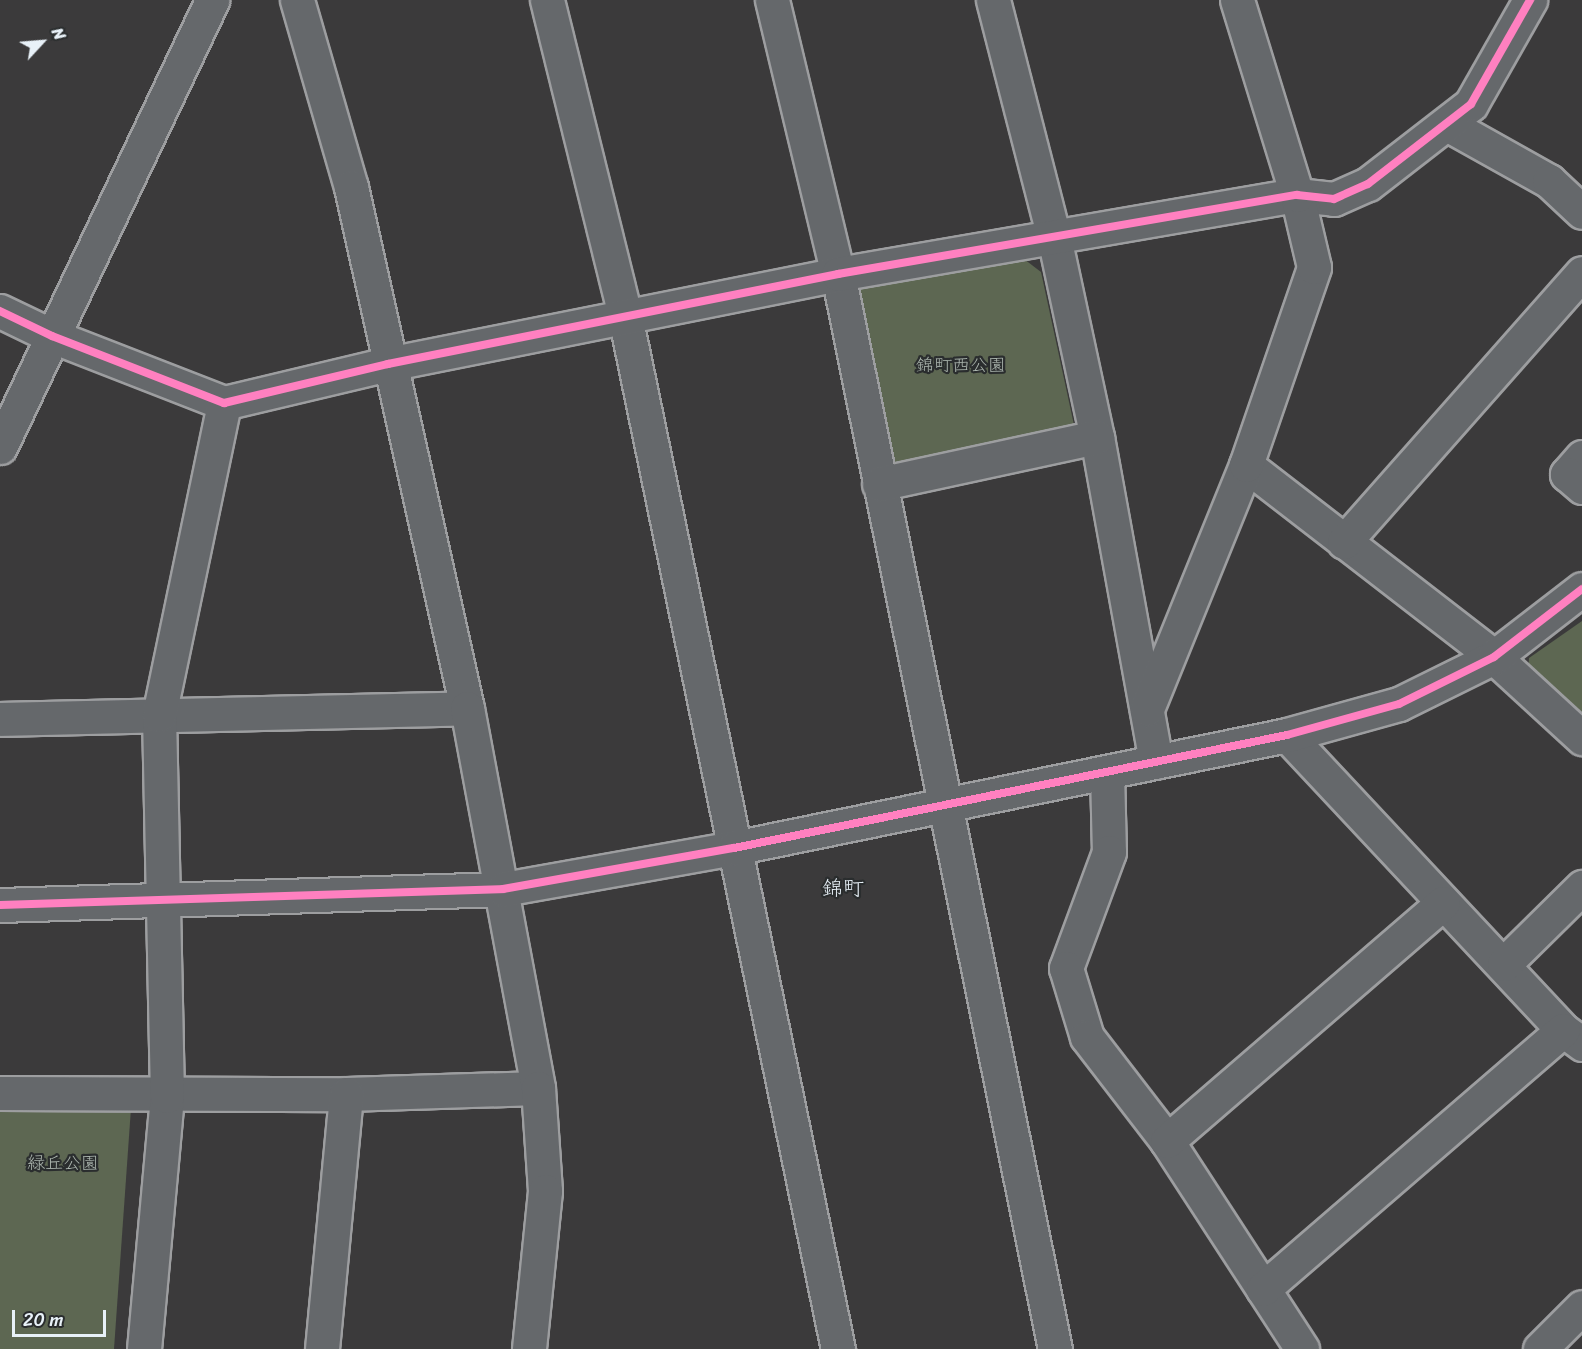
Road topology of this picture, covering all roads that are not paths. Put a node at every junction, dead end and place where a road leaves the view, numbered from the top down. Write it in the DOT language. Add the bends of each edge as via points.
graph roads {
  1 [pos="212,0"];
  2 [pos="297,0"];
  3 [pos="547,0"];
  4 [pos="772,0"];
  5 [pos="993,0"];
  6 [pos="1237,0"];
  7 [pos="1530,0"];
  8 [pos="1447,124"];
  9 [pos="1297,195"];
  10 [pos="1582,212"];
  11 [pos="1054,237"];
  12 [pos="1582,273"];
  13 [pos="838,274"];
  14 [pos="0,311"];
  15 [pos="625,316"];
  16 [pos="52,336"];
  17 [pos="388,364"];
  18 [pos="224,404"];
  19 [pos="1097,438"];
  20 [pos="0,447"];
  21 [pos="1582,457"];
  22 [pos="1246,465"];
  23 [pos="879,484"];
  24 [pos="1582,487"];
  25 [pos="1344,542"];
  26 [pos="1582,589"];
  27 [pos="1494,657"];
  28 [pos="467,708"];
  29 [pos="1147,709"];
  30 [pos="159,715"];
  31 [pos="0,719"];
  32 [pos="1287,735"];
  33 [pos="1582,738"];
  34 [pos="1156,762"];
  35 [pos="1107,772"];
  36 [pos="944,806"];
  37 [pos="734,848"];
  38 [pos="1582,887"];
  39 [pos="503,889"];
  40 [pos="165,900"];
  41 [pos="1443,903"];
  42 [pos="0,904"];
  43 [pos="1504,964"];
  44 [pos="1573,1037"];
  45 [pos="538,1088"];
  46 [pos="0,1093"];
  47 [pos="346,1094"];
  48 [pos="167,1096"];
  49 [pos="1167,1141"];
  50 [pos="1263,1289"];
  51 [pos="1582,1307"];
  52 [pos="144,1349"];
  53 [pos="322,1349"];
  54 [pos="529,1349"];
  55 [pos="838,1349"];
  56 [pos="1055,1349"];
  57 [pos="1302,1349"];
  58 [pos="1540,1349"];
  1 -- 16 [label="street"];
  2 -- 17 [label="street" via="351,187"];
  3 -- 15 [label="street"];
  4 -- 13 [label="street"];
  5 -- 11 [label="street"];
  6 -- 9 [label="street"];
  7 -- 8 [label="street" via="1471,104"];
  8 -- 9 [label="street" via="1368,184 1334,199"];
  8 -- 10 [label="street" via="1548,181"];
  9 -- 11 [label="street"];
  9 -- 22 [label="street" via="1314,267"];
  11 -- 13 [label="street"];
  11 -- 19 [label="street"];
  12 -- 25 [label="street"];
  13 -- 15 [label="street"];
  13 -- 23 [label="street"];
  14 -- 16 [label="street"];
  15 -- 17 [label="street"];
  15 -- 37 [label="street"];
  16 -- 18 [label="street"];
  16 -- 20 [label="street"];
  17 -- 18 [label="street"];
  17 -- 28 [label="street"];
  18 -- 30 [label="street"];
  19 -- 23 [label="street"];
  19 -- 29 [label="street"];
  21 -- 24 [label="street" via="1567,474"];
  22 -- 25 [label="street"];
  22 -- 29 [label="street"];
  23 -- 36 [label="street"];
  25 -- 27 [label="street"];
  26 -- 27 [label="street"];
  27 -- 32 [label="street" via="1399,704"];
  27 -- 33 [label="street"];
  28 -- 30 [label="street"];
  28 -- 39 [label="street"];
  29 -- 34 [label="street"];
  30 -- 31 [label="street"];
  30 -- 40 [label="street"];
  32 -- 34 [label="street"];
  32 -- 41 [label="street"];
  34 -- 35 [label="street"];
  35 -- 36 [label="street"];
  35 -- 49 [label="street" via="1109,852 1066,968 1087,1037"];
  36 -- 37 [label="street"];
  36 -- 56 [label="street"];
  37 -- 39 [label="street"];
  37 -- 55 [label="street"];
  38 -- 43 [label="street"];
  39 -- 40 [label="street"];
  39 -- 45 [label="street"];
  40 -- 42 [label="street"];
  40 -- 48 [label="street"];
  41 -- 43 [label="street"];
  41 -- 49 [label="street"];
  43 -- 44 [label="street"];
  44 -- 50 [label="street"];
  45 -- 47 [label="street"];
  45 -- 54 [label="street" via="544,1191"];
  46 -- 48 [label="street"];
  47 -- 48 [label="street"];
  47 -- 53 [label="street"];
  48 -- 52 [label="street"];
  49 -- 50 [label="street"];
  50 -- 57 [label="street"];
  51 -- 58 [label="street"];
}
